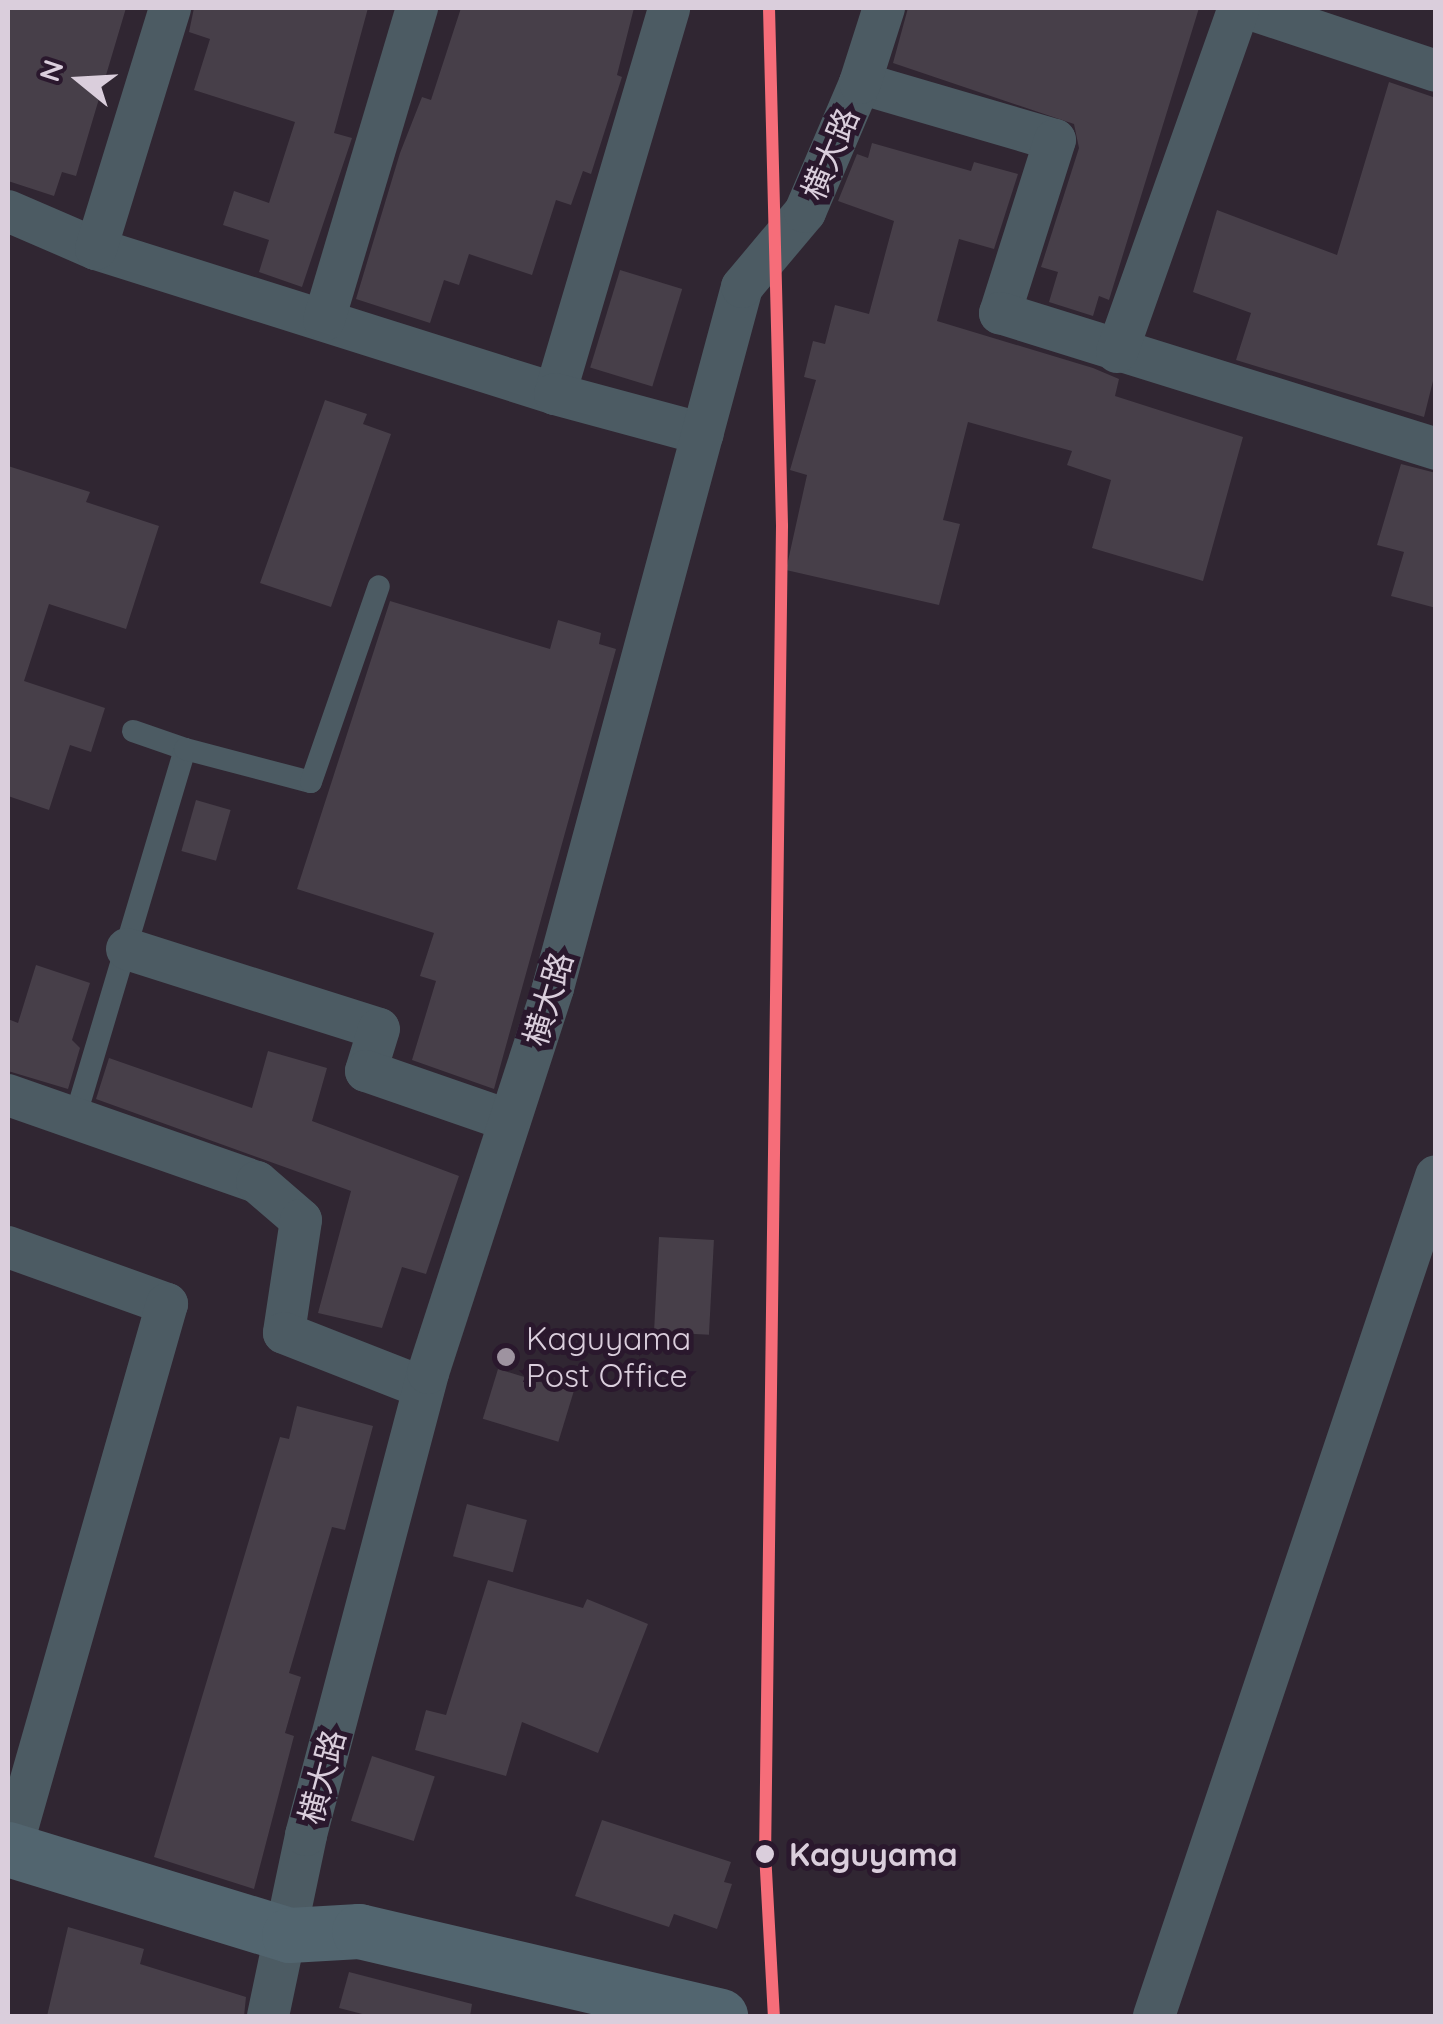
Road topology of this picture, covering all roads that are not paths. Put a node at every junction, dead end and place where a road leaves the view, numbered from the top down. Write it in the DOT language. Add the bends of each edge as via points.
graph roads {
  1 [pos="170,8"];
  2 [pos="417,8"];
  3 [pos="669,8"];
  4 [pos="884,8"];
  5 [pos="1240,8"];
  6 [pos="1248,8"];
  7 [pos="1436,71"];
  8 [pos="860,83"];
  9 [pos="8,211"];
  10 [pos="96,249"];
  11 [pos="324,320"];
  12 [pos="1117,352"];
  13 [pos="555,394"];
  14 [pos="702,434"];
  15 [pos="1436,450"];
  16 [pos="378,586"];
  17 [pos="133,731"];
  18 [pos="185,749"];
  19 [pos="128,949"];
  20 [pos="8,1095"];
  21 [pos="75,1118"];
  22 [pos="510,1121"];
  23 [pos="1436,1176"];
  24 [pos="8,1246"];
  25 [pos="424,1388"];
  26 [pos="9,1849"];
  27 [pos="290,1935"];
  28 [pos="268,2016"];
  29 [pos="720,2016"];
  30 [pos="1154,2016"];
  1 -- 10 [label="street"];
  2 -- 11 [label="street"];
  3 -- 13 [label="street"];
  4 -- 8 [label="street, 横大路"];
  5 -- 12 [label="street"];
  6 -- 7 [label="street"];
  8 -- 12 [label="street" via="1055,140 1000,313"];
  8 -- 14 [label="street, 横大路" via="805,212 742,286"];
  9 -- 10 [label="street"];
  10 -- 11 [label="street"];
  11 -- 13 [label="street"];
  12 -- 15 [label="street"];
  13 -- 14 [label="street"];
  14 -- 22 [label="street, 横大路" via="553,988"];
  16 -- 18 [label="lane" via="311,782"];
  17 -- 18 [label="lane"];
  18 -- 19 [label="lane"];
  19 -- 21 [label="lane"];
  19 -- 22 [label="street" via="379,1029 366,1072"];
  20 -- 21 [label="street"];
  21 -- 25 [label="street" via="257,1182 301,1220 284,1332"];
  22 -- 25 [label="street, 横大路"];
  23 -- 30 [label="street"];
  24 -- 26 [label="street" via="166,1304"];
  25 -- 27 [label="street, 横大路" via="306,1835"];
  26 -- 27 [label="street"];
  27 -- 28 [label="street, 横大路"];
  27 -- 29 [label="street" via="360,1931"];
}
